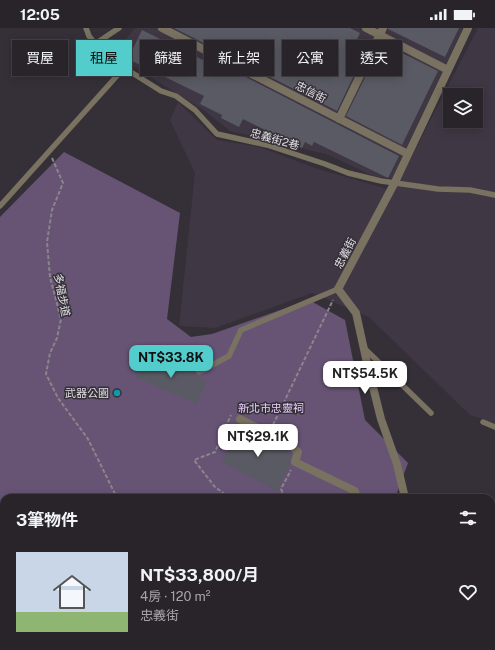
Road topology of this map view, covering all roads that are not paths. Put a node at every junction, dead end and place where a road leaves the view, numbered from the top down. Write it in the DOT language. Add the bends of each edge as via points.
graph roads {
  1 [pos="86,28"];
  2 [pos="120,28"];
  3 [pos="162,28"];
  4 [pos="366,28"];
  5 [pos="468,28"];
  6 [pos="381,32"];
  7 [pos="92,40"];
  8 [pos="101,40"];
  9 [pos="448,70"];
  10 [pos="132,73"];
  11 [pos="117,76"];
  12 [pos="338,119"];
  13 [pos="408,154"];
  14 [pos="395,182"];
  15 [pos="495,195"];
  16 [pos="0,206"];
  17 [pos="338,289"];
  18 [pos="364,347"];
  19 [pos="199,372"];
  20 [pos="431,413"];
  21 [pos="240,419"];
  22 [pos="483,422"];
  23 [pos="495,427"];
  24 [pos="356,494"];
  25 [pos="404,494"];
  1 -- 7 [label="lane, 忠義街2巷"];
  2 -- 8 [label="lane"];
  3 -- 12 [label="street, 忠信街"];
  4 -- 6 [label="street"];
  5 -- 9 [label="street, 忠義街"];
  6 -- 9 [label="street"];
  6 -- 12 [label="street"];
  9 -- 13 [label="street, 忠義街"];
  10 -- 14 [label="lane, 忠義街2巷" via="161,91 176,96 196,110 217,134 287,151 348,173"];
  11 -- 16 [label="lane"];
  12 -- 13 [label="street, 忠信街"];
  13 -- 14 [label="street, 忠義街"];
  14 -- 15 [label="lane, 忠義街2巷"];
  14 -- 17 [label="street, 忠義街"];
  17 -- 18 [label="street" via="356,313"];
  17 -- 19 [label="lane" via="241,330 229,356"];
  18 -- 20 [label="lane"];
  18 -- 25 [label="street"];
  21 -- 24 [label="street" via="289,444 298,452 295,462 355,491"];
  22 -- 23 [label="lane"];
}
